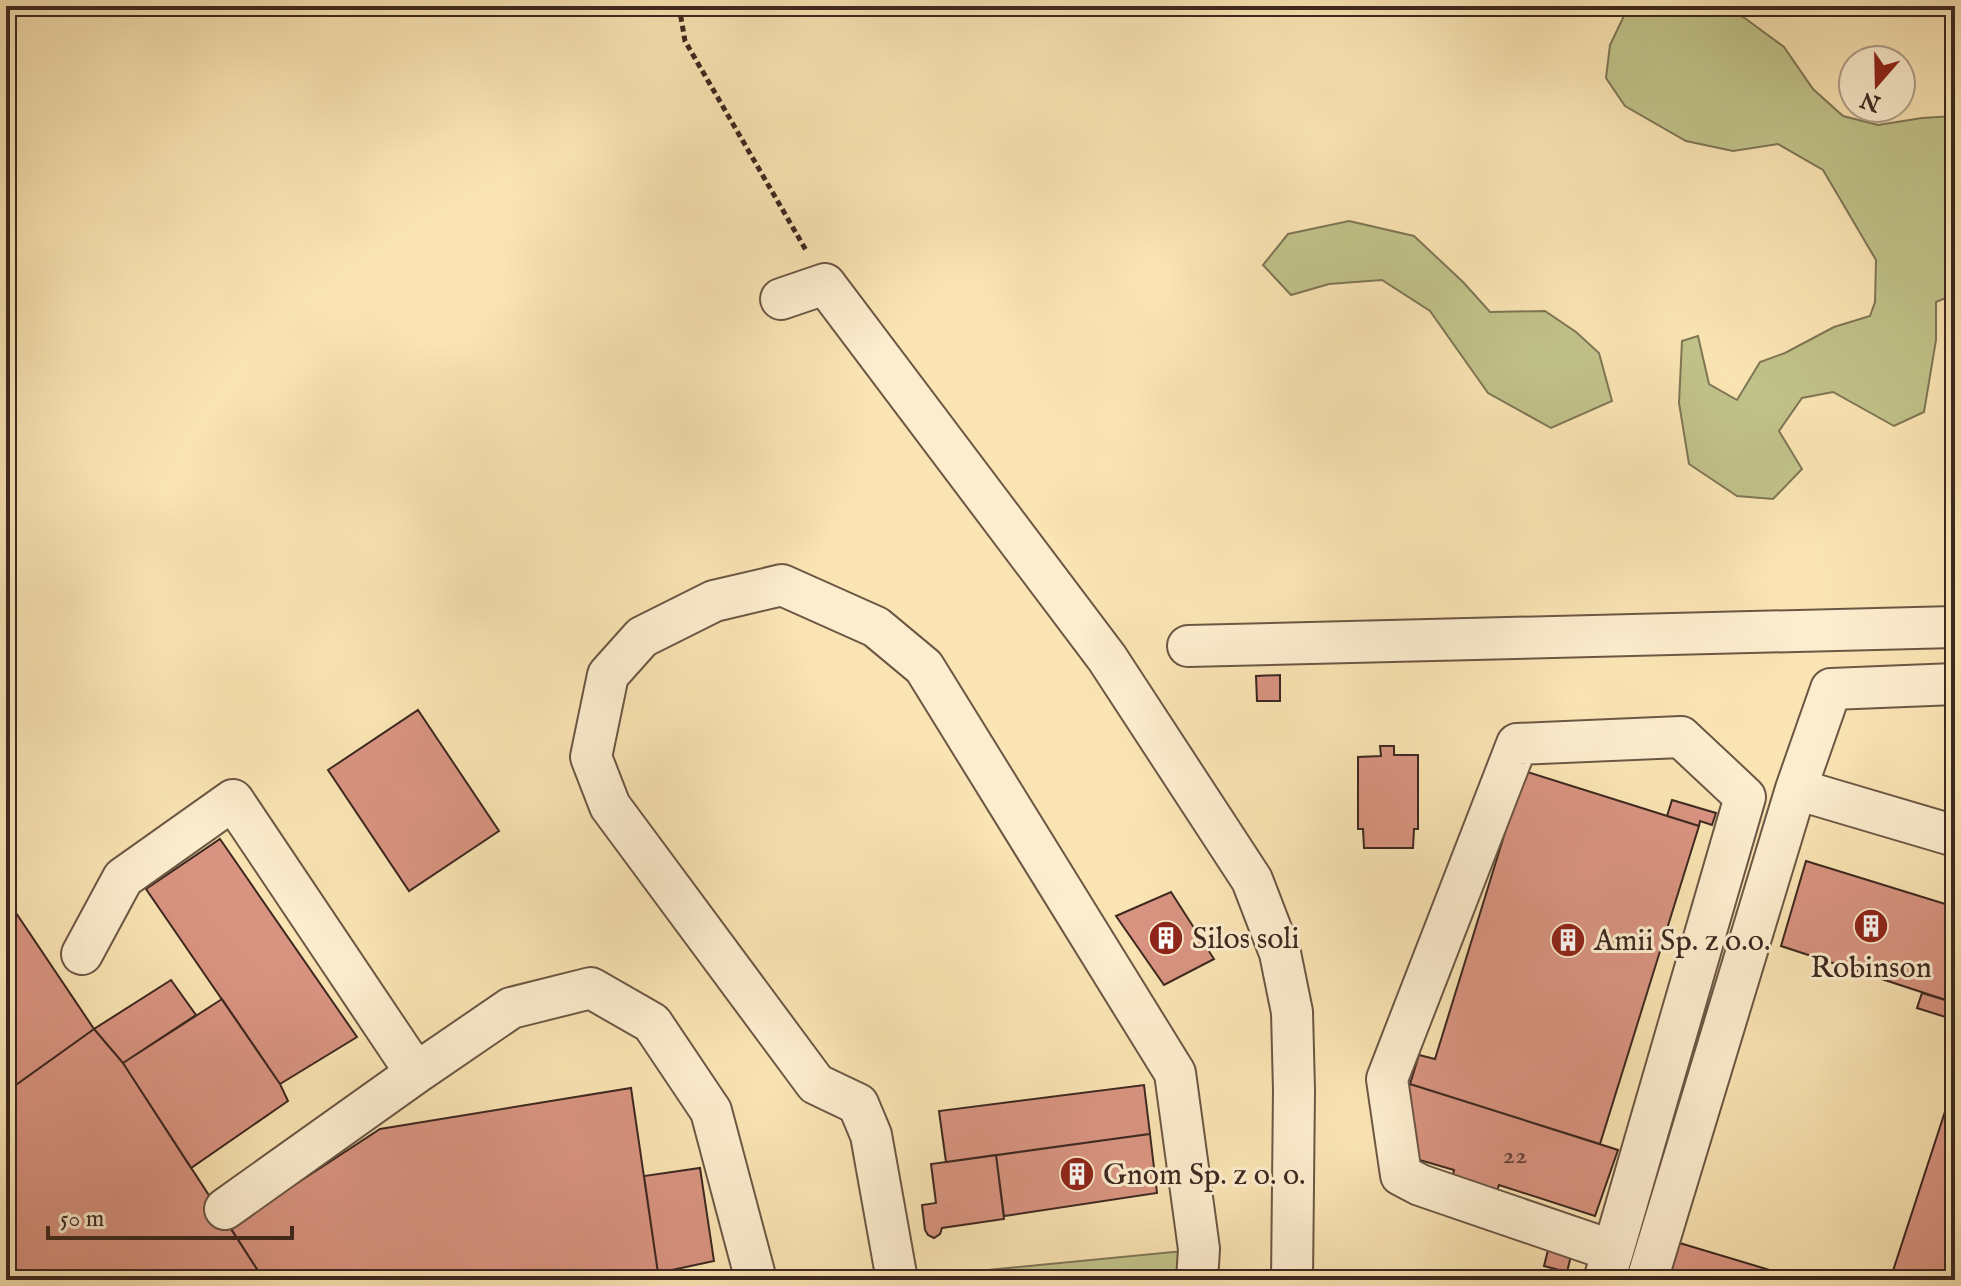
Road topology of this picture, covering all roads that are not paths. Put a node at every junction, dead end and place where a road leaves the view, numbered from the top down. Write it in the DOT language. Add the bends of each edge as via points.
graph roads {
  1 [pos="781,299"];
  2 [pos="1955,627"];
  3 [pos="1188,646"];
  4 [pos="1955,684"];
  5 [pos="1796,789"];
  6 [pos="1955,836"];
  7 [pos="82,954"];
  8 [pos="416,1073"];
  9 [pos="225,1209"];
  10 [pos="1609,1266"];
  11 [pos="756,1280"];
  12 [pos="897,1280"];
  13 [pos="1197,1280"];
  14 [pos="1292,1280"];
  15 [pos="1647,1280"];
  1 -- 14 [label="lane" via="825,284 1107,658 1252,880 1280,953 1292,1012"];
  2 -- 3 [label="lane"];
  4 -- 5 [label="lane" via="1831,689"];
  5 -- 6 [label="lane"];
  5 -- 15 [label="lane"];
  7 -- 8 [label="lane" via="123,878 233,800"];
  8 -- 9 [label="lane"];
  8 -- 11 [label="lane" via="511,1008 591,988 652,1023 711,1111"];
  10 -- 10 [label="lane" via="1745,797 1681,737 1517,744 1387,1079 1401,1175"];
  12 -- 13 [label="lane" via="871,1135 858,1104 816,1084 610,806 591,757 608,675 642,637 714,601 782,585 876,627 924,667 1175,1073 1199,1249"];
}
